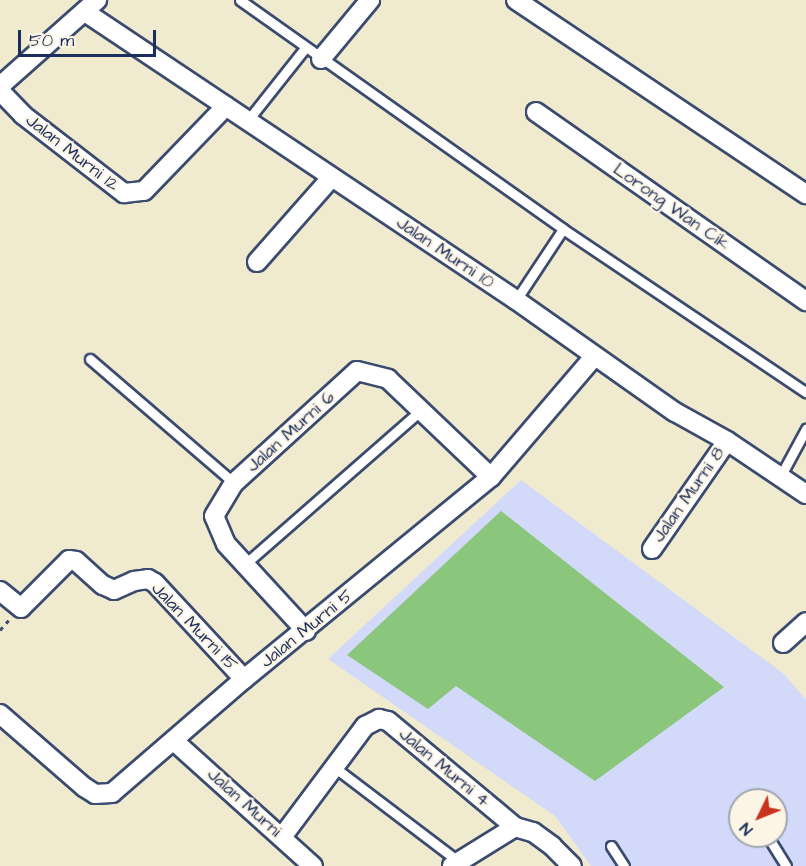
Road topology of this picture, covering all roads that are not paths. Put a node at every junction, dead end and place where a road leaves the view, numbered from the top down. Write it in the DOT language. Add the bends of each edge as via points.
graph roads {
  1 [pos="240,0"];
  2 [pos="370,0"];
  3 [pos="516,0"];
  4 [pos="91,6"];
  5 [pos="305,48"];
  6 [pos="321,60"];
  7 [pos="0,86"];
  8 [pos="0,91"];
  9 [pos="226,106"];
  10 [pos="536,112"];
  11 [pos="248,120"];
  12 [pos="332,177"];
  13 [pos="806,194"];
  14 [pos="563,229"];
  15 [pos="257,262"];
  16 [pos="516,300"];
  17 [pos="806,301"];
  18 [pos="594,357"];
  19 [pos="90,359"];
  20 [pos="806,392"];
  21 [pos="421,410"];
  22 [pos="806,429"];
  23 [pos="727,441"];
  24 [pos="491,477"];
  25 [pos="780,477"];
  26 [pos="234,483"];
  27 [pos="806,494"];
  28 [pos="652,549"];
  29 [pos="244,565"];
  30 [pos="0,591"];
  31 [pos="806,622"];
  32 [pos="306,631"];
  33 [pos="783,643"];
  34 [pos="244,679"];
  35 [pos="0,714"];
  36 [pos="174,741"];
  37 [pos="334,768"];
  38 [pos="516,827"];
  39 [pos="282,837"];
  40 [pos="611,846"];
  41 [pos="775,848"];
  42 [pos="456,864"];
  43 [pos="313,866"];
  44 [pos="572,866"];
  45 [pos="624,866"];
  46 [pos="786,866"];
  1 -- 5 [label="lane"];
  2 -- 6 [label="street"];
  3 -- 13 [label="street"];
  4 -- 7 [label="street"];
  4 -- 9 [label="street, Jalan Murni 10"];
  5 -- 6 [label="lane"];
  5 -- 11 [label="lane"];
  6 -- 14 [label="lane"];
  8 -- 9 [label="street, Jalan Murni 12" via="23,115 124,193 144,191"];
  9 -- 11 [label="street, Jalan Murni 10"];
  10 -- 17 [label="street, Lorong Wan Cik"];
  11 -- 12 [label="street, Jalan Murni 10"];
  12 -- 15 [label="street"];
  12 -- 16 [label="street, Jalan Murni 10"];
  14 -- 16 [label="lane"];
  14 -- 20 [label="lane"];
  16 -- 18 [label="street, Jalan Murni 10"];
  18 -- 23 [label="street, Jalan Murni 10" via="675,412"];
  18 -- 24 [label="street, Jalan Murni 5"];
  19 -- 26 [label="lane"];
  21 -- 24 [label="street, Jalan Murni 6"];
  21 -- 26 [label="street, Jalan Murni 6" via="388,379 357,371"];
  21 -- 29 [label="lane"];
  22 -- 25 [label="lane"];
  23 -- 25 [label="street, Jalan Murni 10"];
  23 -- 28 [label="street, Jalan Murni 8"];
  24 -- 32 [label="street, Jalan Murni 5"];
  25 -- 27 [label="street, Jalan Murni 10"];
  26 -- 29 [label="street, Jalan Murni 6" via="214,516 226,544"];
  29 -- 32 [label="street, Jalan Murni 6"];
  30 -- 34 [label="street, Jalan Murni 15" via="21,608 69,560 76,561 114,590 148,579"];
  31 -- 33 [label="street"];
  32 -- 34 [label="street, Jalan Murni 5"];
  34 -- 36 [label="street, Jalan Murni 5"];
  35 -- 36 [label="street, Jalan Murni 5" via="95,795 112,793"];
  36 -- 39 [label="street, Jalan Murni"];
  37 -- 38 [label="street, Jalan Murni 4" via="365,726 380,719 388,721"];
  37 -- 39 [label="street, Jalan Murni 4"];
  37 -- 42 [label="lane"];
  38 -- 42 [label="street"];
  38 -- 44 [label="street" via="533,832"];
  39 -- 43 [label="street, Jalan Murni"];
  40 -- 45 [label="lane"];
  41 -- 46 [label="lane"];
}
